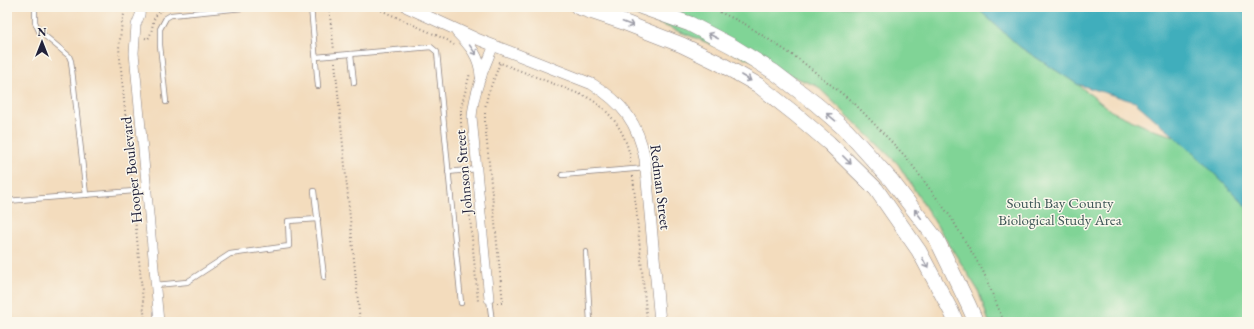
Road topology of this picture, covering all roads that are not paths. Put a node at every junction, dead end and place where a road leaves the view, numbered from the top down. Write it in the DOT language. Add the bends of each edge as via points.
graph roads {
  1 [pos="35,7"];
  2 [pos="148,7"];
  3 [pos="253,7"];
  4 [pos="311,7"];
  5 [pos="407,7"];
  6 [pos="578,7"];
  7 [pos="642,7"];
  8 [pos="140,11"];
  9 [pos="432,18"];
  10 [pos="494,45"];
  11 [pos="351,54"];
  12 [pos="316,57"];
  13 [pos="481,76"];
  14 [pos="354,83"];
  15 [pos="318,86"];
  16 [pos="166,102"];
  17 [pos="646,168"];
  18 [pos="477,169"];
  19 [pos="448,172"];
  20 [pos="562,175"];
  21 [pos="147,190"];
  22 [pos="314,191"];
  23 [pos="86,195"];
  24 [pos="7,201"];
  25 [pos="318,219"];
  26 [pos="586,252"];
  27 [pos="324,277"];
  28 [pos="156,285"];
  29 [pos="461,302"];
  30 [pos="490,302"];
  31 [pos="160,322"];
  32 [pos="492,322"];
  33 [pos="590,322"];
  34 [pos="660,322"];
  35 [pos="956,322"];
  36 [pos="976,322"];
  1 -- 23 [label="lane" via="35,22 39,31 69,56 71,61"];
  2 -- 8 [label="street, Hooper Boulevard"];
  3 -- 16 [label="lane" via="171,15 166,18 160,29"];
  4 -- 12 [label="lane"];
  5 -- 9 [label="street"];
  6 -- 35 [label="highway, one-way" via="682,45 719,63 758,85 796,114 829,142 876,189 919,251"];
  36 -- 7 [label="highway, one-way" via="937,240 892,180 847,131 774,72 732,46 690,24"];
  8 -- 21 [label="street, Hooper Boulevard" via="134,53"];
  9 -- 10 [label="street, Redman Street"];
  9 -- 13 [label="street, one-way" via="457,32 469,44 477,56"];
  10 -- 13 [label="street, Johnson Street"];
  10 -- 17 [label="street, Redman Street" via="592,84 616,101 632,122 641,143"];
  11 -- 12 [label="lane"];
  11 -- 14 [label="lane"];
  11 -- 19 [label="lane" via="431,47 437,52"];
  12 -- 15 [label="lane"];
  13 -- 18 [label="street, Johnson Street" via="473,102 472,117"];
  17 -- 20 [label="lane"];
  17 -- 34 [label="street, Redman Street"];
  18 -- 19 [label="lane"];
  18 -- 30 [label="street, Johnson Street"];
  19 -- 29 [label="lane"];
  21 -- 23 [label="lane"];
  21 -- 28 [label="street, Hooper Boulevard"];
  22 -- 25 [label="lane"];
  23 -- 24 [label="lane"];
  25 -- 27 [label="lane"];
  25 -- 28 [label="lane" via="288,221 288,246 230,254 187,282"];
  26 -- 33 [label="lane"];
  28 -- 31 [label="street, Hooper Boulevard"];
  30 -- 32 [label="lane"];
}
